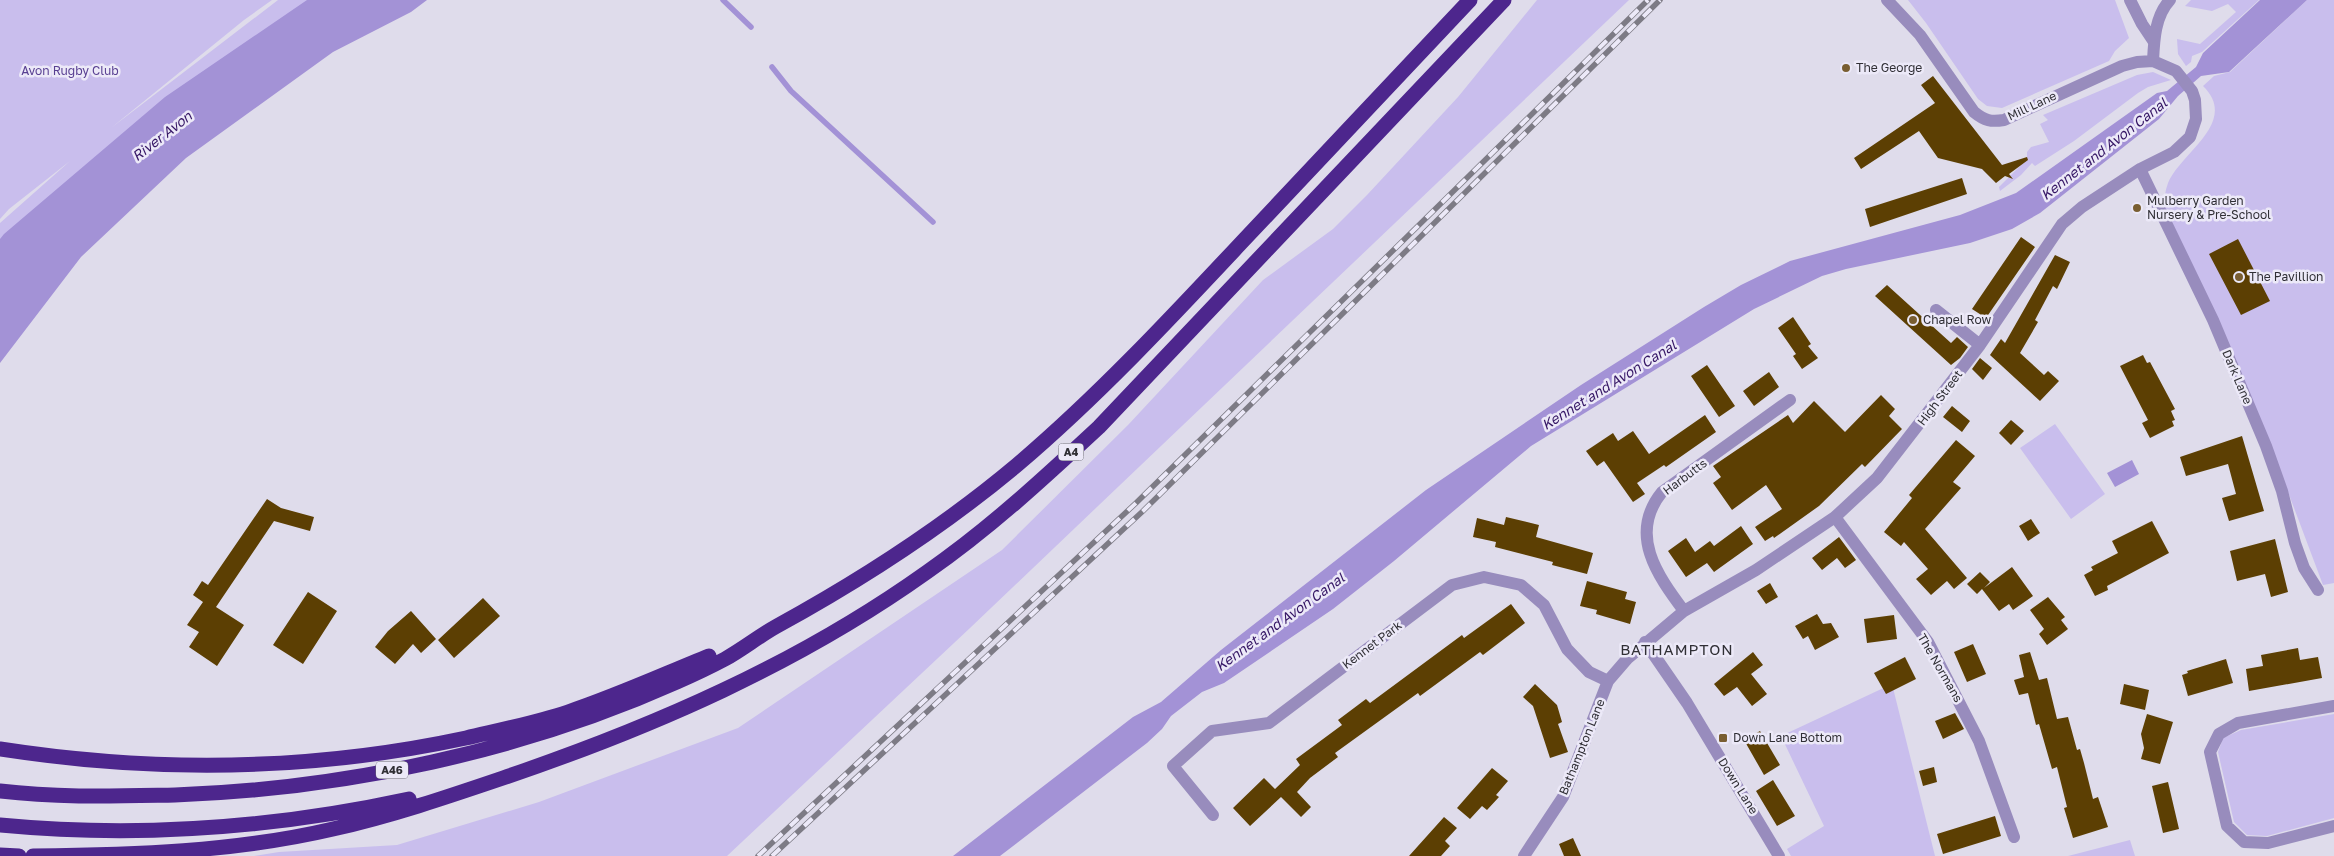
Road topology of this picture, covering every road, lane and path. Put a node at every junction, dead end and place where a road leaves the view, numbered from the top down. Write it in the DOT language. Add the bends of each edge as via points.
graph roads {
  1 [pos="1470,0"];
  2 [pos="1504,0"];
  3 [pos="1887,0"];
  4 [pos="2130,0"];
  5 [pos="2170,0"];
  6 [pos="2160,6"];
  7 [pos="2154,42"];
  8 [pos="2152,61"];
  9 [pos="2196,118"];
  10 [pos="2140,170"];
  11 [pos="1936,310"];
  12 [pos="1980,345"];
  13 [pos="1790,400"];
  14 [pos="1835,517"];
  15 [pos="2318,590"];
  16 [pos="1684,611"];
  17 [pos="759,636"];
  18 [pos="1645,642"];
  19 [pos="1608,681"];
  20 [pos="2334,706"];
  21 [pos="0,749"];
  22 [pos="536,767"];
  23 [pos="0,792"];
  24 [pos="1213,815"];
  25 [pos="0,825"];
  26 [pos="2334,826"];
  27 [pos="2014,836"];
  28 [pos="0,855"];
  29 [pos="19,856"];
  30 [pos="33,856"];
  31 [pos="1524,856"];
  32 [pos="1780,856"];
  1 -- 17 [label="highway, A4" via="1154,336 1015,467 874,570"];
  2 -- 22 [label="highway, A4" via="1099,427 968,542 868,610 766,670 718,695"];
  3 -- 8 [label="street, Mill Lane" via="1920,35 1974,112 1992,122 2004,120 2122,66"];
  4 -- 7 [label="street"];
  5 -- 6 [label="street"];
  6 -- 7 [label="street"];
  7 -- 8 [label="street"];
  8 -- 9 [label="street, Mill Lane" via="2176,71 2192,91 2196,100"];
  9 -- 10 [label="street, High Street" via="2190,137 2174,152"];
  10 -- 12 [label="street, High Street" via="2082,207 2062,224"];
  10 -- 15 [label="street, Dark Lane" via="2213,320 2266,446 2304,568"];
  11 -- 12 [label="street"];
  12 -- 14 [label="street, High Street" via="1888,465"];
  13 -- 16 [label="street, Harbutts" via="1662,492 1652,505 1646,523 1649,552 1661,580"];
  14 -- 16 [label="street, High Street" via="1756,570"];
  14 -- 27 [label="street, The Normans" via="1928,642 1979,741"];
  16 -- 18 [label="street, High Street"];
  17 -- 21 [label="highway" via="568,712 514,728 388,752 331,760 232,767 138,764"];
  17 -- 23 [label="highway, A46" via="728,657 618,706 526,737 430,762 327,782 231,793 36,796"];
  18 -- 19 [label="street, Bathampton Lane"];
  18 -- 32 [label="street, Down Lane" via="1687,703"];
  19 -- 24 [label="street, Kennet Park" via="1589,672 1567,649 1544,605 1521,585 1484,577 1452,585 1269,723 1212,731 1173,766"];
  19 -- 31 [label="street, Bathampton Lane" via="1563,797"];
  20 -- 26 [label="street" via="2238,723 2219,734 2210,752 2227,826 2244,842 2268,844"];
  22 -- 25 [label="highway" via="416,798 319,817 125,831"];
  22 -- 30 [label="highway" via="331,830 227,846 122,855"];
  28 -- 29 [label="highway"];
}
